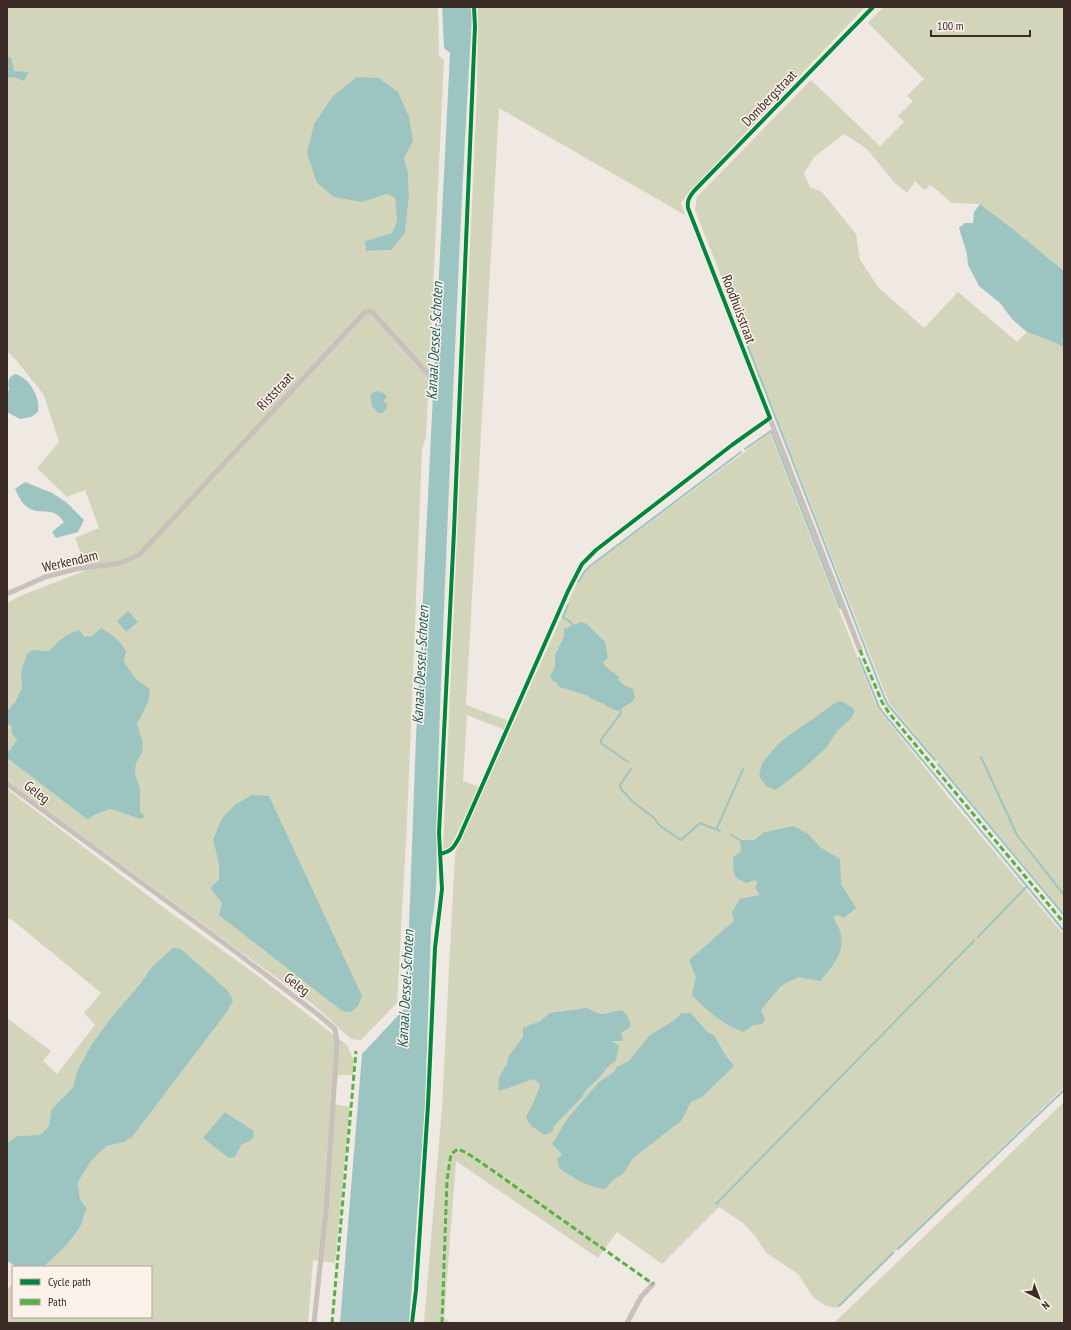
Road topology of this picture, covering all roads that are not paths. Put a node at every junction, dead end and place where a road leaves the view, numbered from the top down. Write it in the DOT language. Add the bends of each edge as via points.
graph roads {
  1 [pos="873,7"];
  2 [pos="688,208"];
  3 [pos="431,377"];
  4 [pos="139,555"];
  5 [pos="7,594"];
  6 [pos="860,650"];
  7 [pos="7,784"];
  8 [pos="653,1284"];
  9 [pos="314,1323"];
  10 [pos="627,1323"];
  1 -- 2 [label="street, Dombergstraat" via="694,191 689,197"];
  2 -- 6 [label="street, Roodhuisstraat"];
  3 -- 4 [label="street, Riststraat" via="373,313 365,312"];
  4 -- 5 [label="street, Werkendam" via="121,562 45,577"];
  7 -- 9 [label="street, Geleg" via="232,949 335,1029 337,1043 327,1196"];
  8 -- 10 [label="street" via="641,1297"];
}
